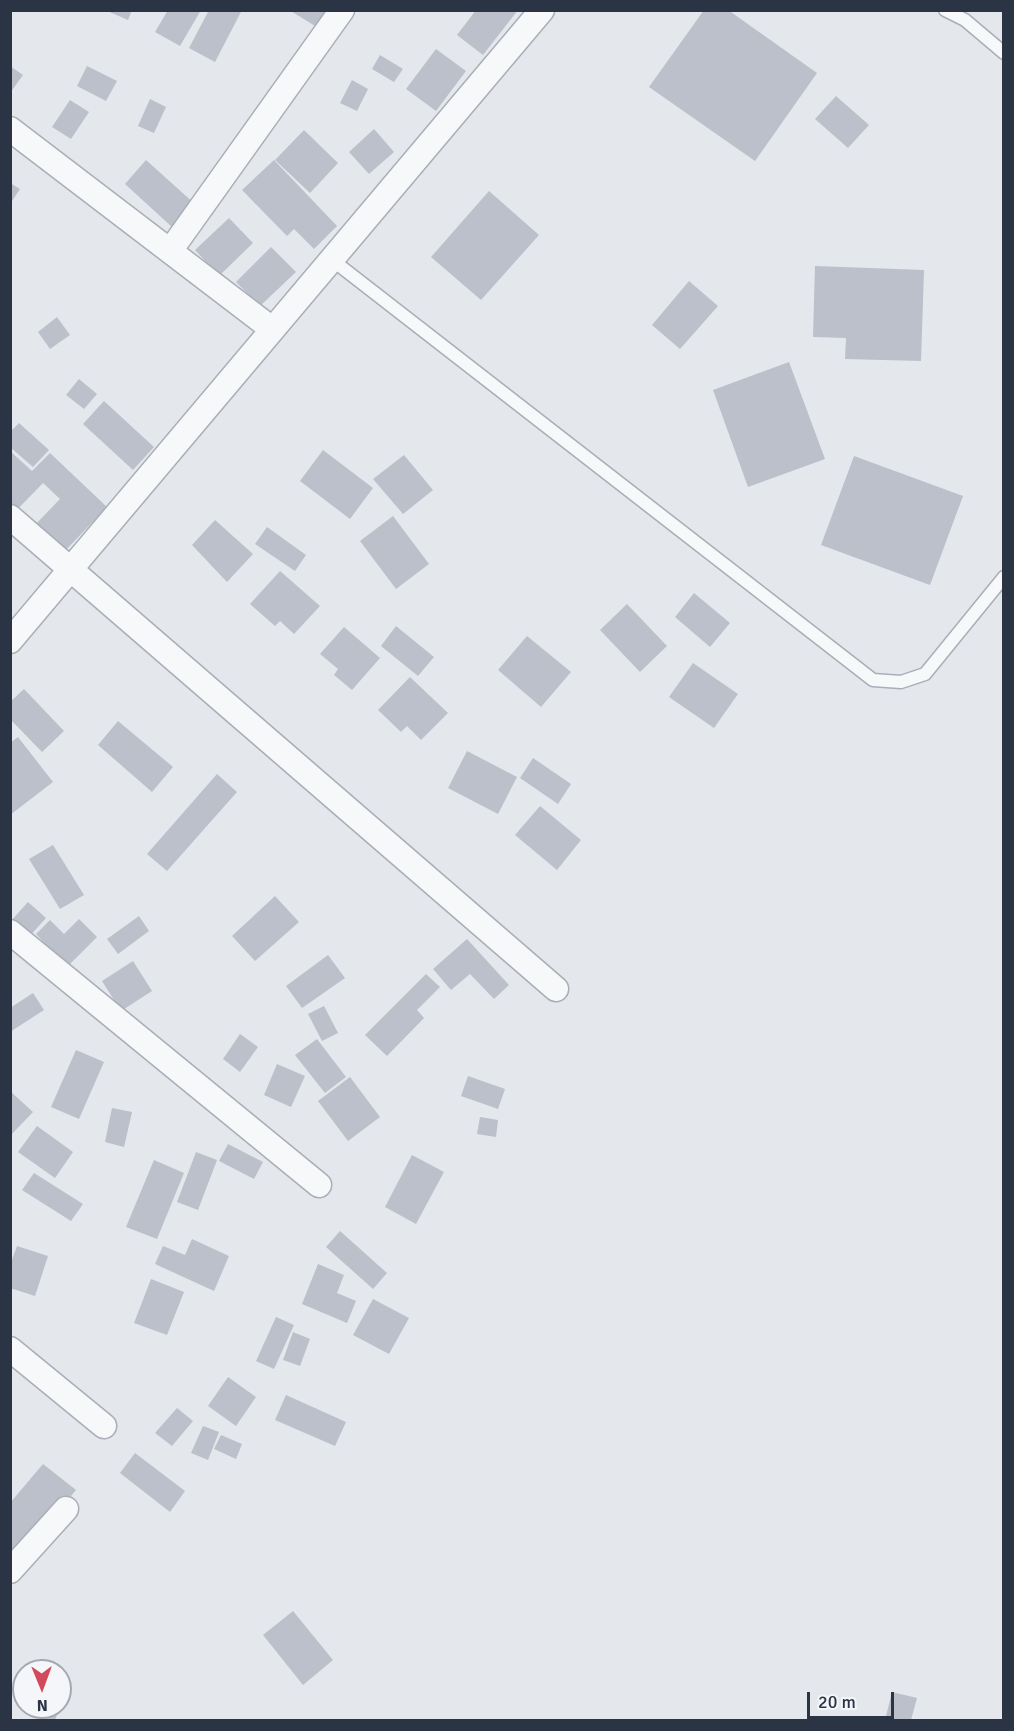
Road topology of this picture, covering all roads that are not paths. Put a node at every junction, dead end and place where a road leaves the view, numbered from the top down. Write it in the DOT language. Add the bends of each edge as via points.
graph roads {
  1 [pos="342,10"];
  2 [pos="542,10"];
  3 [pos="945,10"];
  4 [pos="1004,53"];
  5 [pos="10,129"];
  6 [pos="170,251"];
  7 [pos="331,259"];
  8 [pos="272,329"];
  9 [pos="10,517"];
  10 [pos="71,567"];
  11 [pos="1004,578"];
  12 [pos="10,641"];
  13 [pos="10,932"];
  14 [pos="556,989"];
  15 [pos="319,1185"];
  16 [pos="10,1349"];
  17 [pos="104,1426"];
  18 [pos="66,1509"];
  19 [pos="10,1571"];
  1 -- 6 [label="street"];
  2 -- 7 [label="street"];
  3 -- 4 [label="lane" via="965,20"];
  5 -- 6 [label="street"];
  6 -- 8 [label="street"];
  7 -- 8 [label="street"];
  7 -- 11 [label="lane" via="873,680 901,682 926,674"];
  8 -- 10 [label="street"];
  9 -- 10 [label="street"];
  10 -- 12 [label="street"];
  10 -- 14 [label="street"];
  13 -- 15 [label="street"];
  16 -- 17 [label="street"];
  18 -- 19 [label="street"];
}
